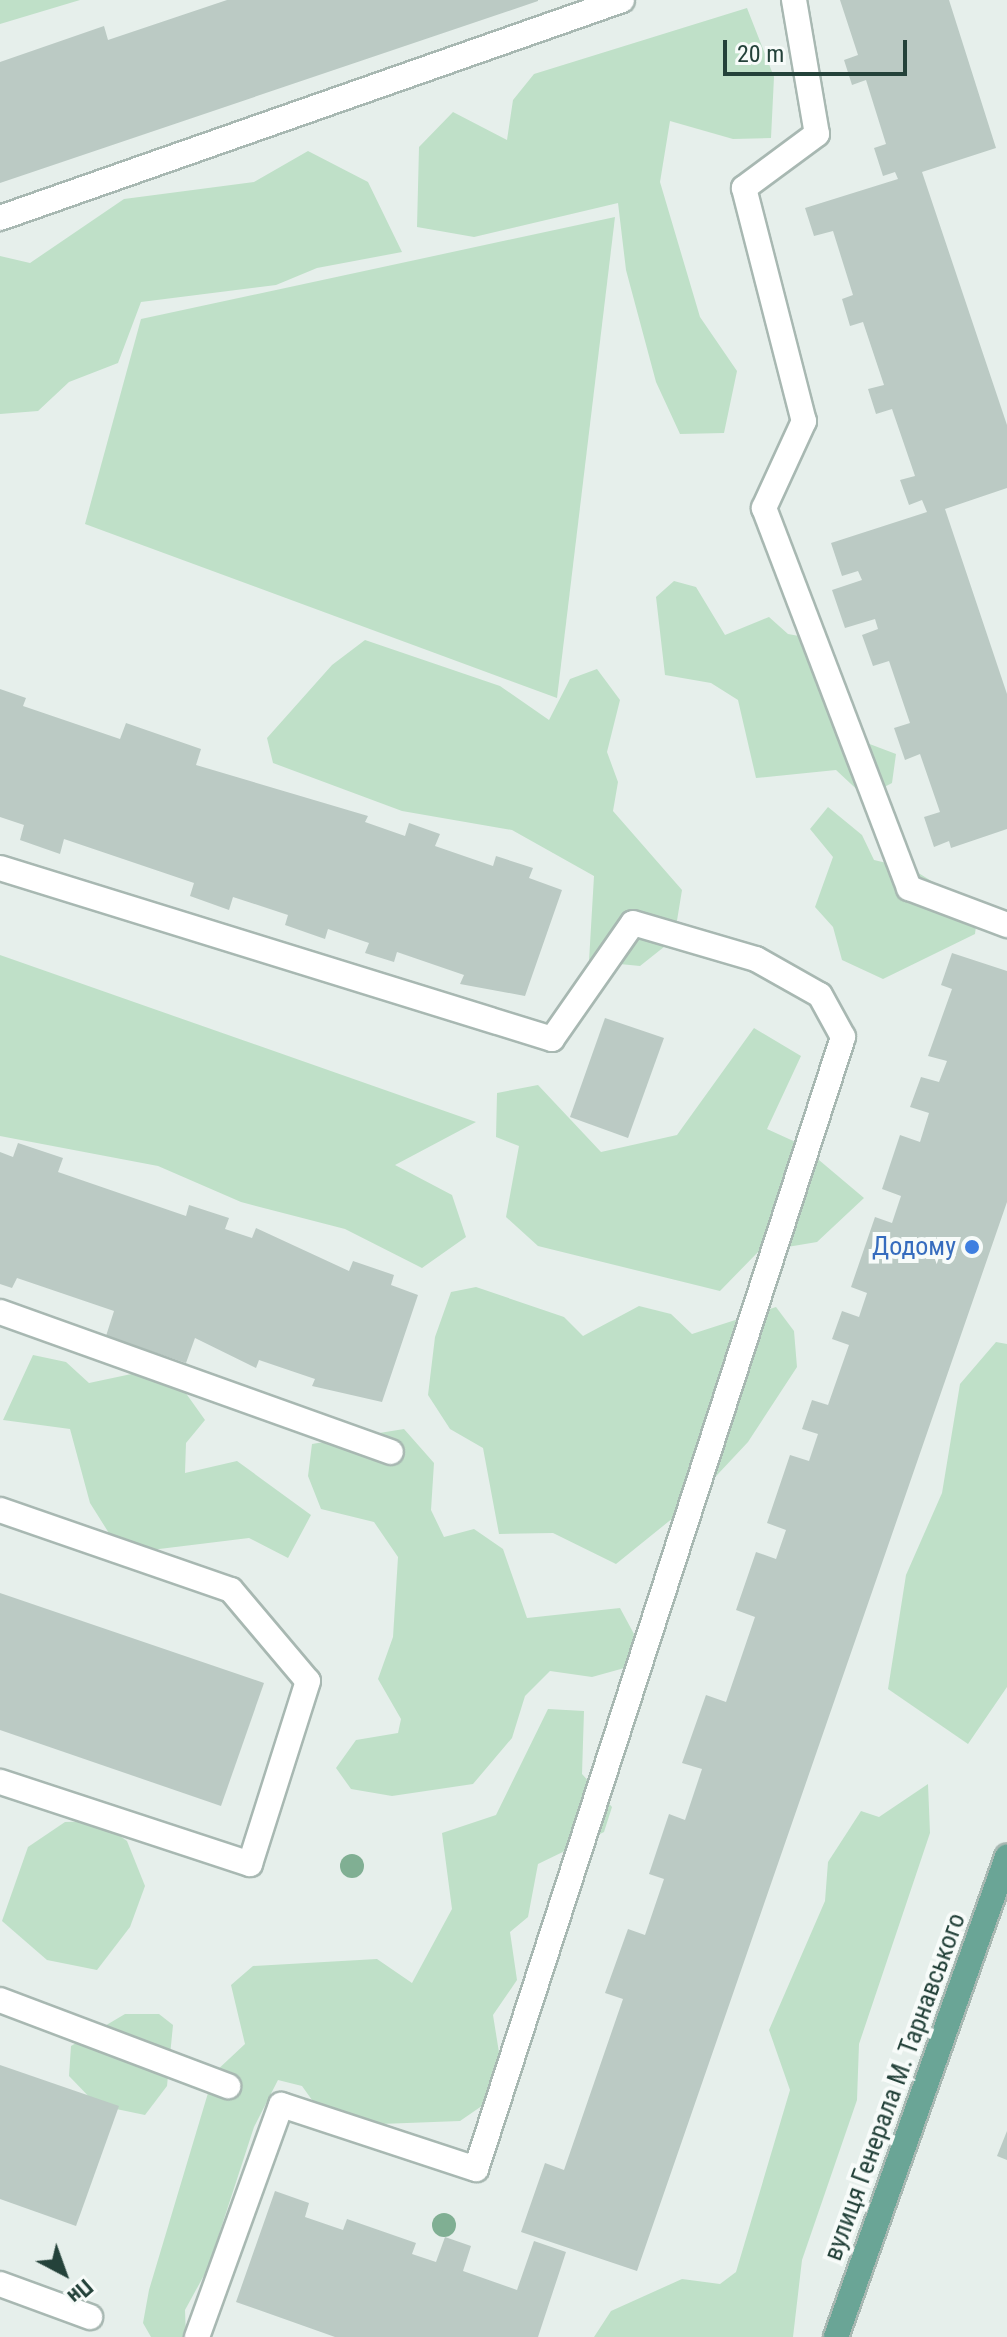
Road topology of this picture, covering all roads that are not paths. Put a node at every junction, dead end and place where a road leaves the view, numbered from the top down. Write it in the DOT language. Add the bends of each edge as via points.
graph roads {
  1 [pos="622,0"];
  2 [pos="794,0"];
  3 [pos="0,218"];
  4 [pos="0,868"];
  5 [pos="1007,925"];
  6 [pos="0,1312"];
  7 [pos="391,1452"];
  8 [pos="0,1510"];
  9 [pos="0,1782"];
  10 [pos="1007,1857"];
  11 [pos="0,2000"];
  12 [pos="228,2086"];
  13 [pos="0,2284"];
  14 [pos="90,2317"];
  15 [pos="197,2337"];
  16 [pos="836,2337"];
  1 -- 3 [label="lane"];
  2 -- 5 [label="lane" via="817,134 744,188 804,421 764,508 909,888"];
  4 -- 15 [label="lane" via="552,1039 633,923 756,959 820,995 843,1037 476,2169 281,2105"];
  6 -- 7 [label="lane"];
  8 -- 9 [label="lane" via="231,1590 308,1681 250,1864"];
  10 -- 16 [label="main road, вулиця Генерала М. Тарнавського"];
  11 -- 12 [label="lane"];
  13 -- 14 [label="lane"];
}
